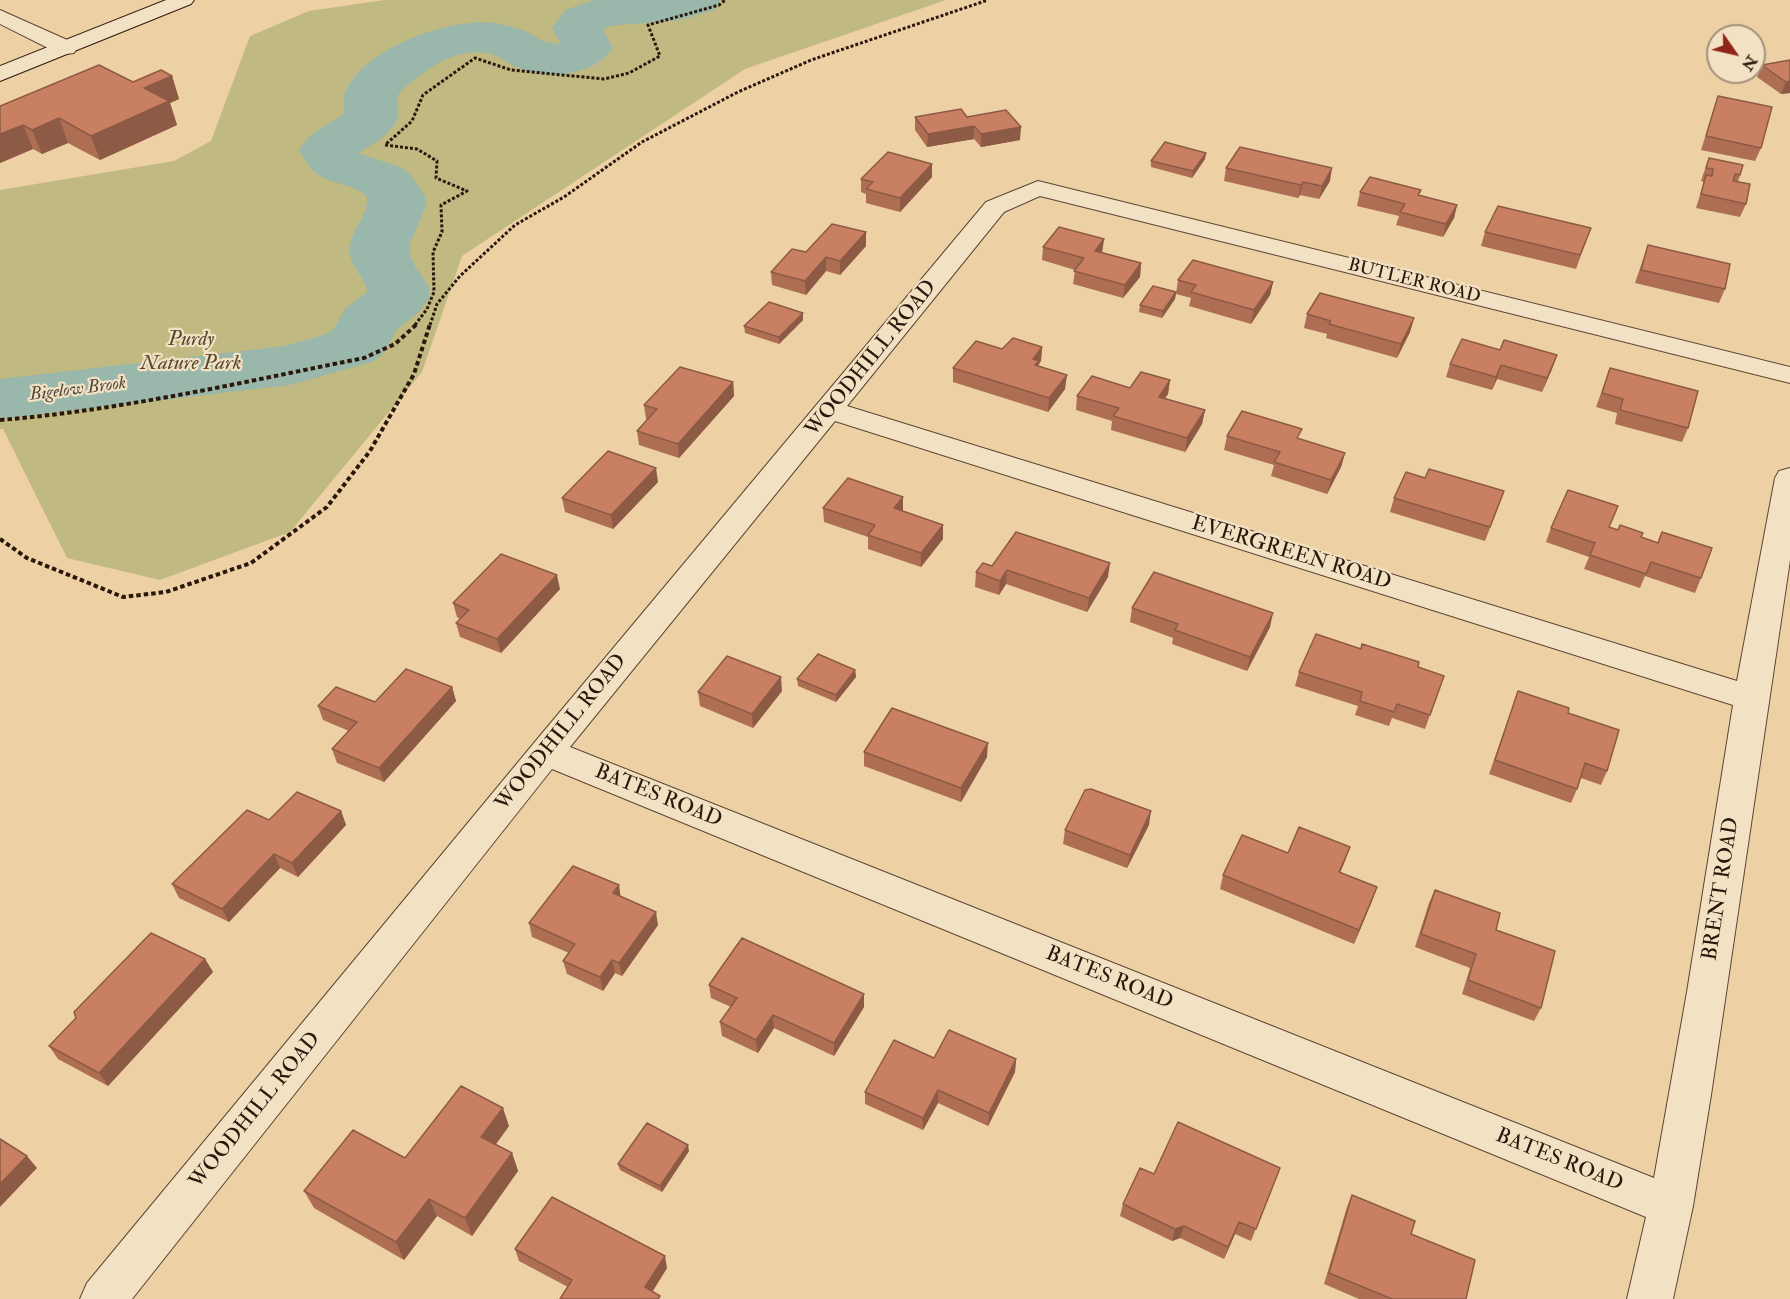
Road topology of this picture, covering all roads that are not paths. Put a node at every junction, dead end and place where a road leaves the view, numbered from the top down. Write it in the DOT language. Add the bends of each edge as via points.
graph roads {
  1 [pos="184,0"];
  2 [pos="0,16"];
  3 [pos="66,48"];
  4 [pos="0,74"];
  5 [pos="1038,188"];
  6 [pos="1790,375"];
  7 [pos="830,410"];
  8 [pos="1790,478"];
  9 [pos="1786,518"];
  10 [pos="1752,698"];
  11 [pos="546,752"];
  12 [pos="1671,1206"];
  13 [pos="116,1295"];
  14 [pos="1650,1299"];
  1 -- 3 [label="street"];
  2 -- 3 [label="street"];
  3 -- 4 [label="street"];
  5 -- 6 [label="street, BUTLER ROAD"];
  5 -- 7 [label="street, WOODHILL ROAD" via="995,207"];
  7 -- 10 [label="street, EVERGREEN ROAD"];
  7 -- 11 [label="street, WOODHILL ROAD"];
  8 -- 9 [label="street, BRENT ROAD"];
  9 -- 10 [label="street, BRENT ROAD"];
  10 -- 12 [label="street, BRENT ROAD"];
  11 -- 12 [label="street, BATES ROAD"];
  11 -- 13 [label="street, WOODHILL ROAD"];
  12 -- 14 [label="street, BRENT ROAD"];
}
